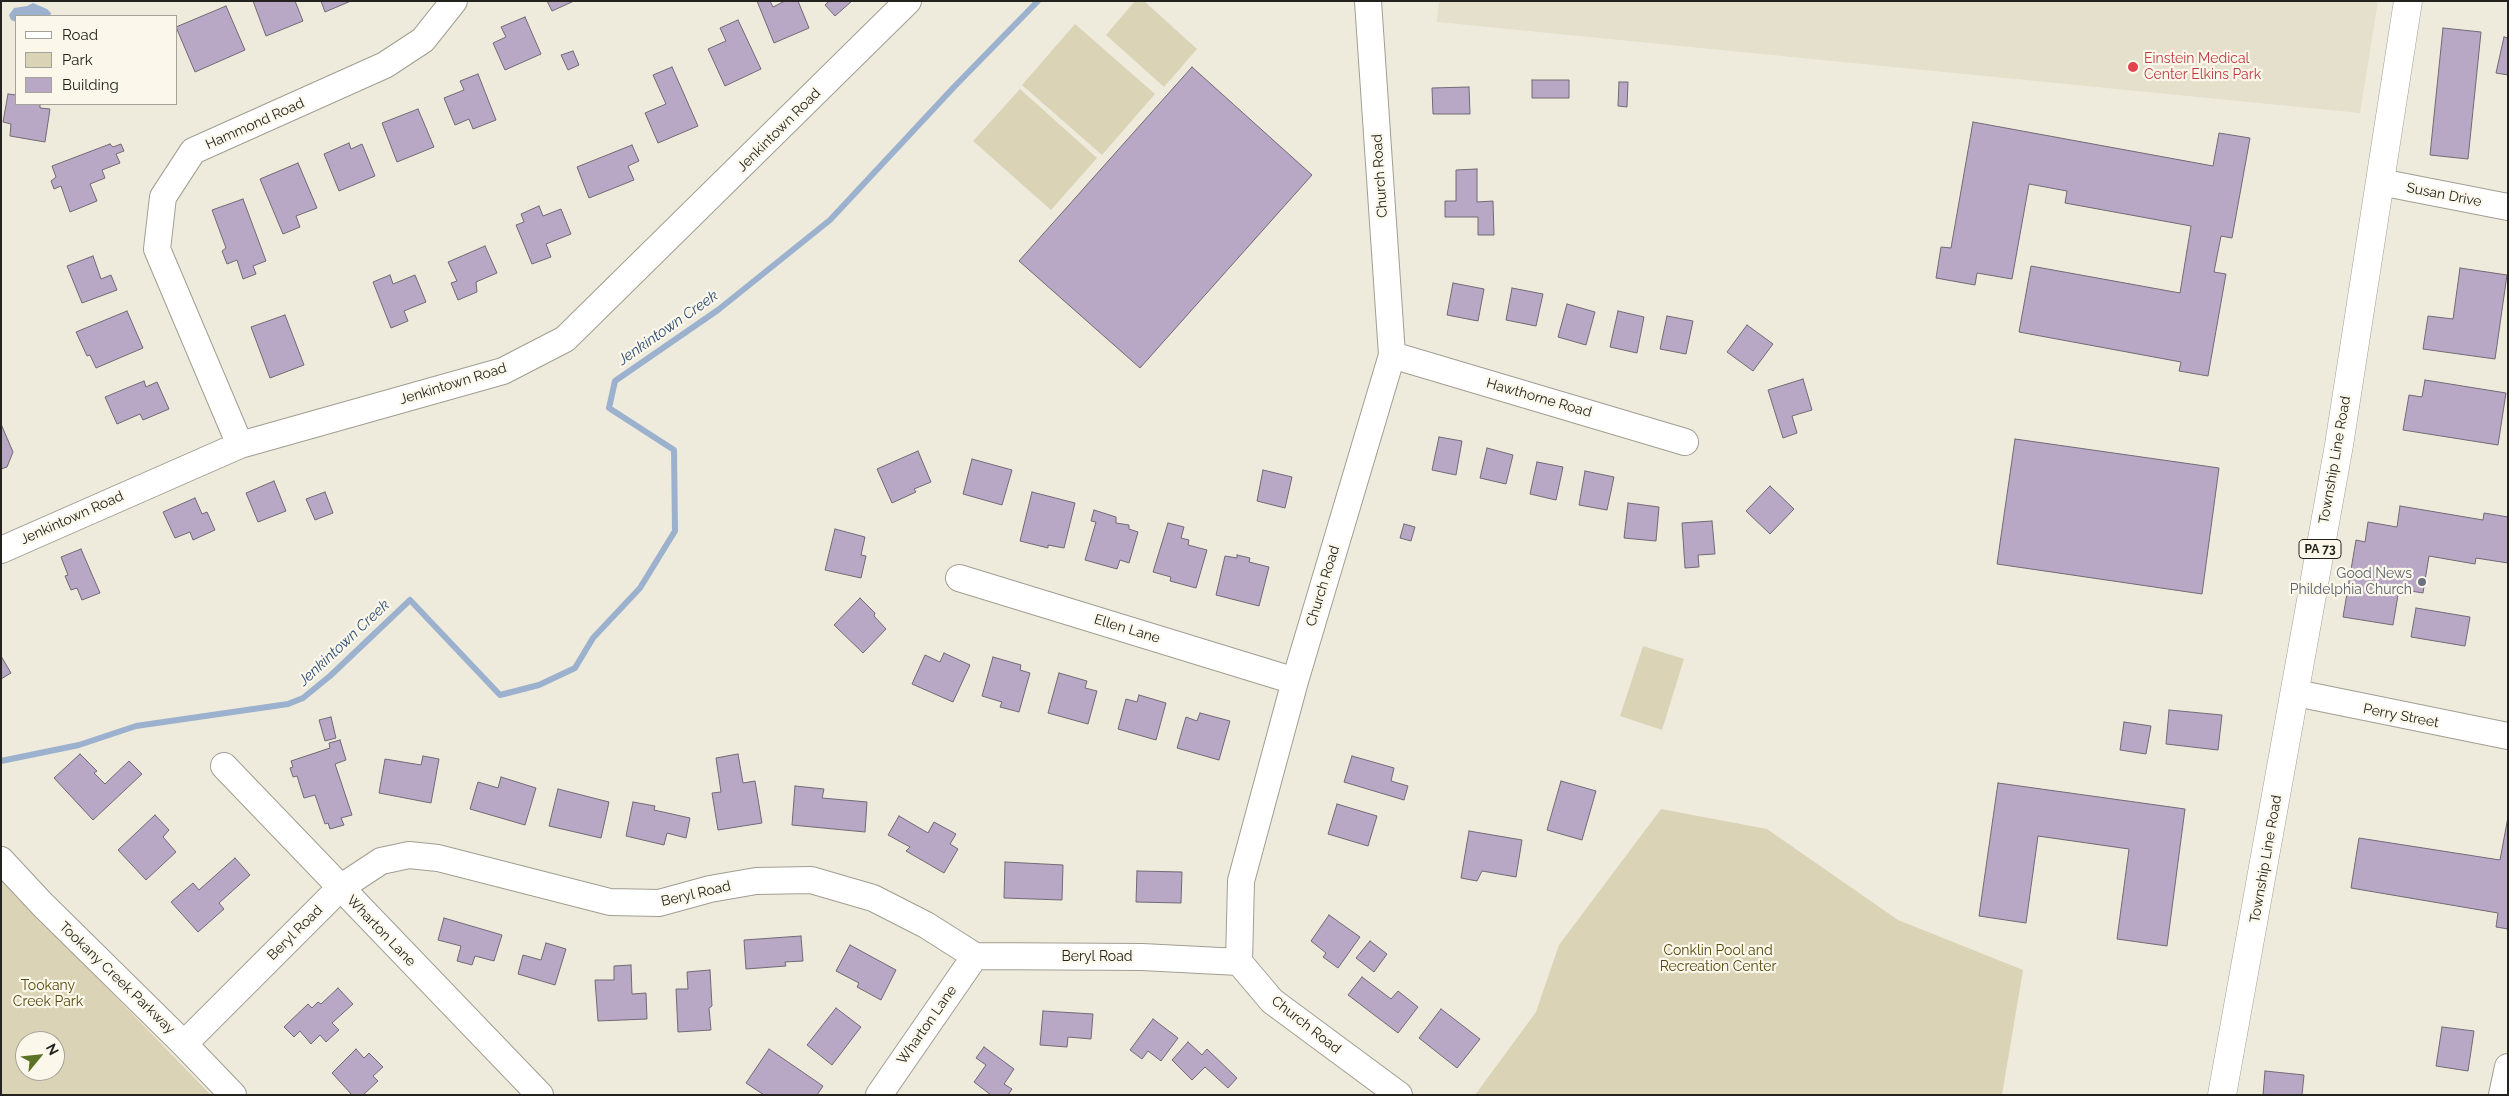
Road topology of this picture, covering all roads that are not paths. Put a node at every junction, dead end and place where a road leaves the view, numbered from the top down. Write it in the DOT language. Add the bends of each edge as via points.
graph roads {
  1 [pos="454,1"];
  2 [pos="908,1"];
  3 [pos="1368,1"];
  4 [pos="2408,1"];
  5 [pos="2380,182"];
  6 [pos="2508,207"];
  7 [pos="1392,355"];
  8 [pos="1685,442"];
  9 [pos="240,444"];
  10 [pos="1,550"];
  11 [pos="959,578"];
  12 [pos="1295,681"];
  13 [pos="2296,693"];
  14 [pos="2508,736"];
  15 [pos="224,766"];
  16 [pos="1,860"];
  17 [pos="340,888"];
  18 [pos="975,956"];
  19 [pos="1239,962"];
  20 [pos="184,1044"];
  21 [pos="2508,1067"];
  22 [pos="232,1095"];
  23 [pos="540,1095"];
  24 [pos="879,1095"];
  25 [pos="1399,1095"];
  26 [pos="2222,1095"];
  27 [pos="2502,1095"];
  1 -- 9 [label="street, Hammond Road" via="423,40 385,65 194,151 163,197 157,250"];
  2 -- 9 [label="street, Jenkintown Road" via="565,339 503,371"];
  3 -- 7 [label="street, Church Road"];
  4 -- 5 [label="main road, Township Line Road / PA 73"];
  5 -- 6 [label="street, Susan Drive"];
  5 -- 13 [label="main road, Township Line Road / PA 73"];
  7 -- 8 [label="street, Hawthorne Road"];
  7 -- 12 [label="street, Church Road"];
  9 -- 10 [label="street, Jenkintown Road"];
  11 -- 12 [label="street, Ellen Lane"];
  12 -- 19 [label="street, Church Road" via="1240,881"];
  13 -- 14 [label="street, Perry Street"];
  13 -- 26 [label="main road, Township Line Road / PA 73"];
  15 -- 17 [label="street, Wharton Lane"];
  16 -- 20 [label="street, Tookany Creek Parkway"];
  17 -- 18 [label="street, Beryl Road" via="381,861 408,855 438,858 610,902 659,903 756,881 811,880 873,898 926,925"];
  17 -- 20 [label="street, Beryl Road"];
  17 -- 23 [label="street, Wharton Lane"];
  18 -- 19 [label="street, Beryl Road" via="1142,957"];
  18 -- 24 [label="street, Wharton Lane"];
  19 -- 25 [label="street, Church Road" via="1272,1000"];
  20 -- 22 [label="street, Tookany Creek Parkway"];
  21 -- 27 [label="street"];
}
